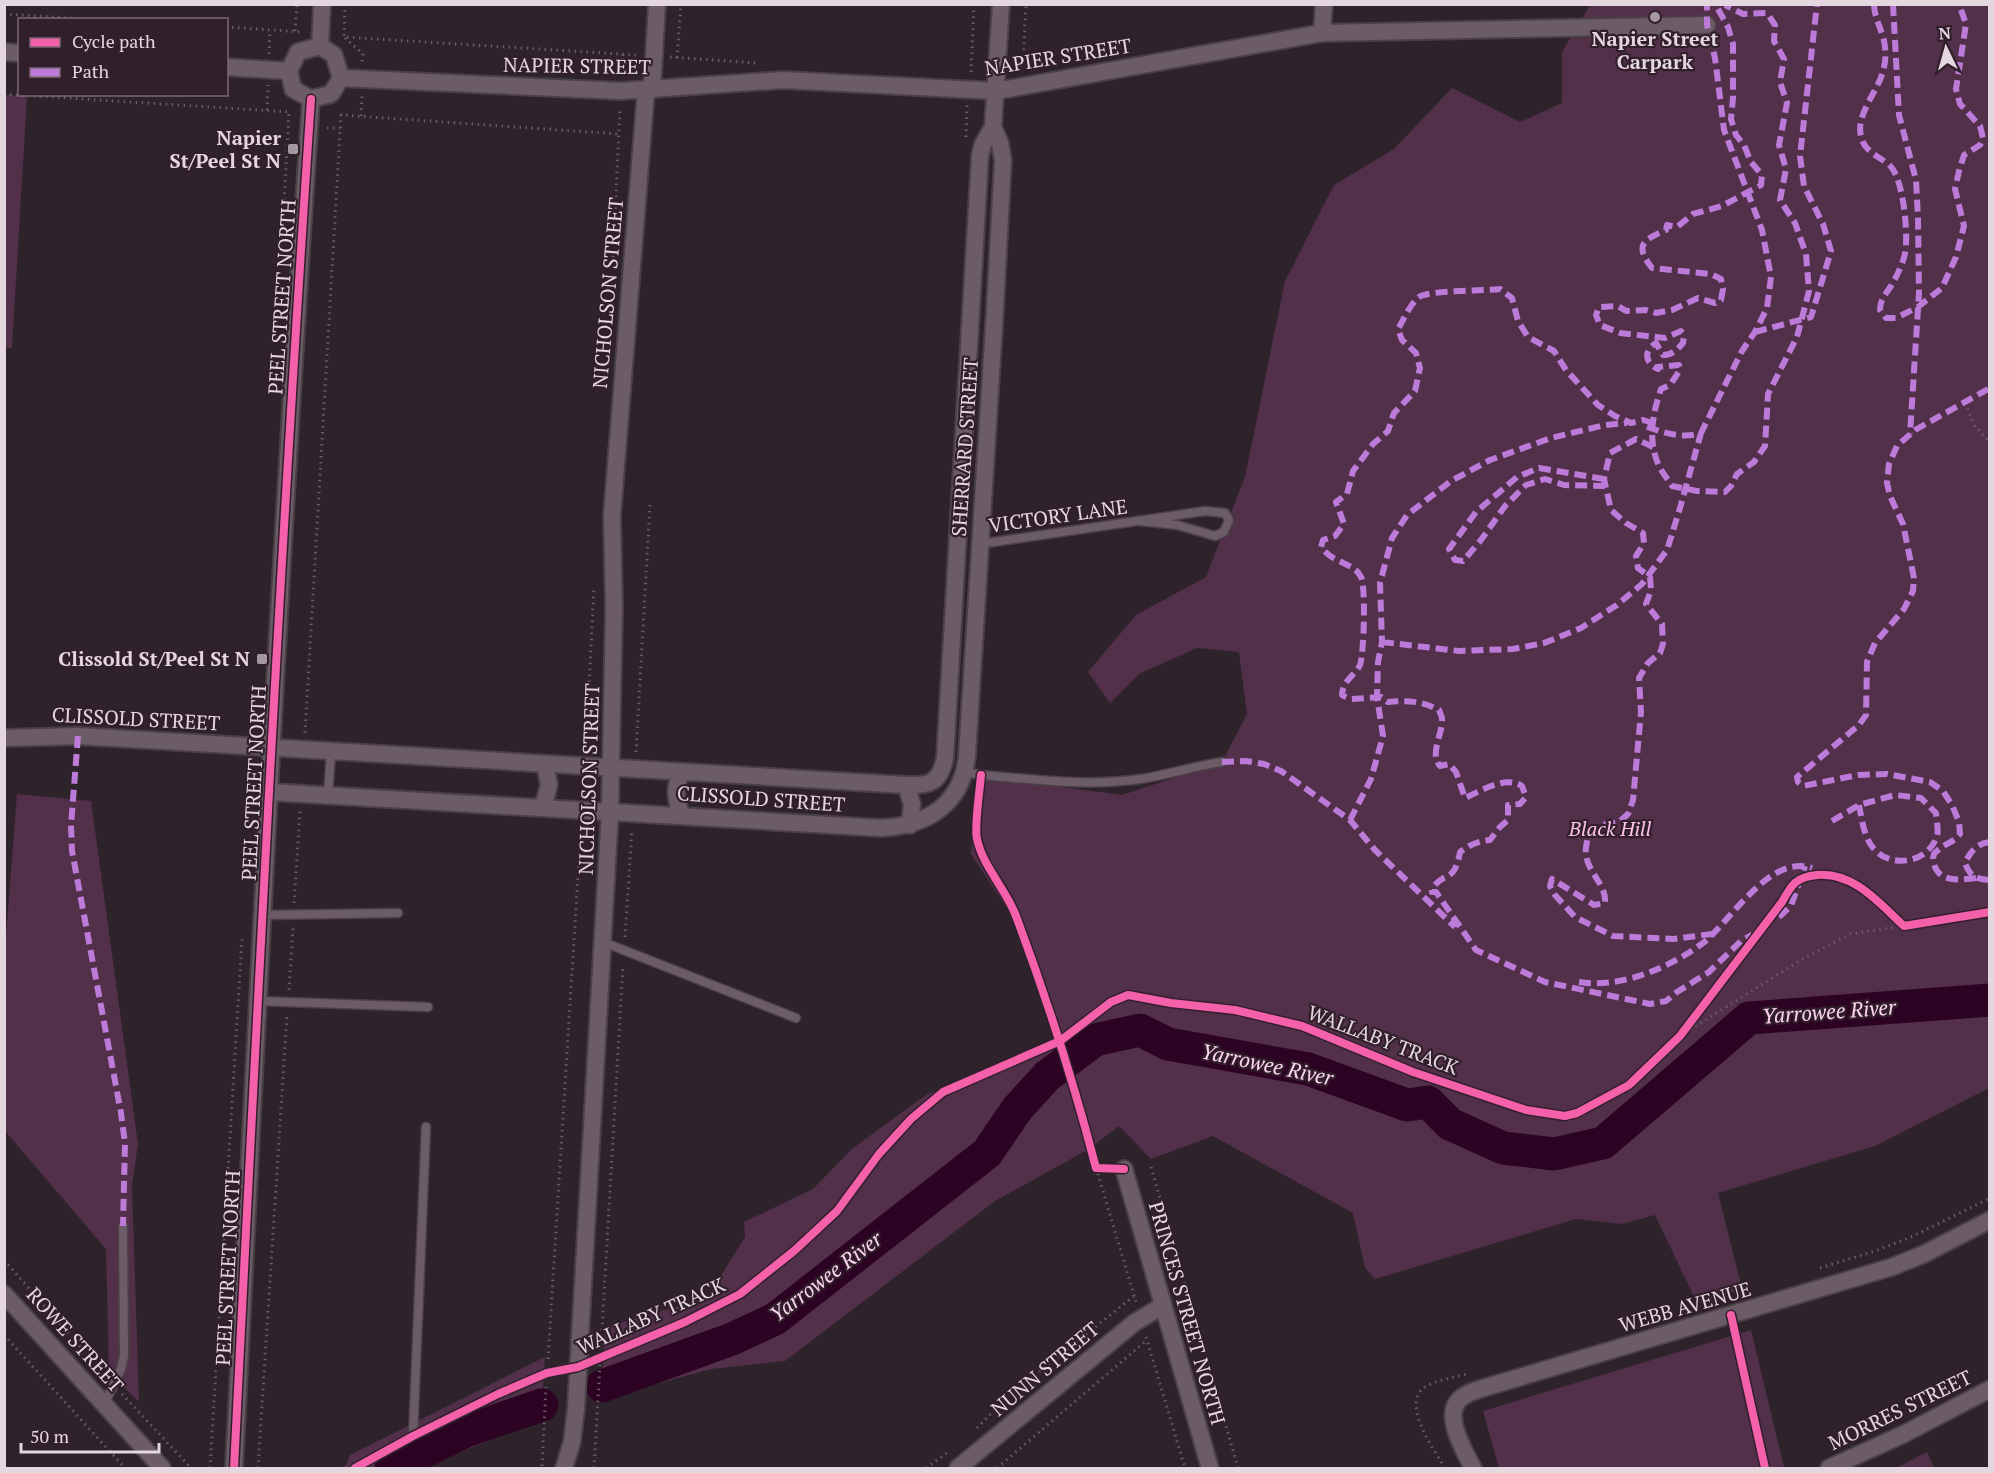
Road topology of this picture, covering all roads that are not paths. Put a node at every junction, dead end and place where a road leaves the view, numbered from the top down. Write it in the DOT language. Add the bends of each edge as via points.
graph roads {
  1 [pos="322,4"];
  2 [pos="657,4"];
  3 [pos="1001,4"];
  4 [pos="1324,4"];
  5 [pos="1707,25"];
  6 [pos="1322,33"];
  7 [pos="320,46"];
  8 [pos="228,67"];
  9 [pos="289,71"];
  10 [pos="341,78"];
  11 [pos="649,90"];
  12 [pos="996,91"];
  13 [pos="311,99"];
  14 [pos="993,128"];
  15 [pos="1140,521"];
  16 [pos="980,544"];
  17 [pos="4,738"];
  18 [pos="946,738"];
  19 [pos="968,739"];
  20 [pos="272,748"];
  21 [pos="331,752"];
  22 [pos="1222,762"];
  23 [pos="545,764"];
  24 [pos="611,768"];
  25 [pos="942,770"];
  26 [pos="682,772"];
  27 [pos="964,772"];
  28 [pos="906,785"];
  29 [pos="270,792"];
  30 [pos="328,796"];
  31 [pos="543,807"];
  32 [pos="610,811"];
  33 [pos="681,815"];
  34 [pos="910,825"];
  35 [pos="398,913"];
  36 [pos="263,915"];
  37 [pos="603,942"];
  38 [pos="258,1001"];
  39 [pos="428,1007"];
  40 [pos="796,1018"];
  41 [pos="426,1127"];
  42 [pos="1124,1169"];
  43 [pos="1989,1220"];
  44 [pos="123,1226"];
  45 [pos="4,1293"];
  46 [pos="1162,1306"];
  47 [pos="577,1372"];
  48 [pos="1989,1389"];
  49 [pos="104,1405"];
  50 [pos="413,1436"];
  51 [pos="162,1468"];
  52 [pos="234,1468"];
  53 [pos="355,1468"];
  54 [pos="564,1468"];
  55 [pos="958,1468"];
  56 [pos="1210,1468"];
  57 [pos="1473,1468"];
  58 [pos="1829,1468"];
  1 -- 7 [label="street"];
  2 -- 11 [label="street, NICHOLSON STREET"];
  3 -- 12 [label="street, SHERRARD STREET"];
  4 -- 6 [label="street"];
  5 -- 6 [label="street, NAPIER STREET"];
  6 -- 12 [label="street, NAPIER STREET"];
  7 -- 9 [label="street" via="298,52"];
  7 -- 10 [label="street" via="334,55"];
  8 -- 9 [label="street"];
  9 -- 13 [label="street" via="293,89"];
  10 -- 11 [label="street, NAPIER STREET"];
  10 -- 13 [label="street" via="331,94"];
  11 -- 12 [label="street, NAPIER STREET" via="783,80"];
  11 -- 24 [label="street, NICHOLSON STREET" via="612,516"];
  12 -- 14 [label="street, SHERRARD STREET"];
  13 -- 20 [label="street, PEEL STREET NORTH"];
  14 -- 16 [label="street, SHERRARD STREET" via="1003,160"];
  14 -- 18 [label="street, SHERRARD STREET" via="980,156"];
  15 -- 15 [label="lane, VICTORY LANE" via="1205,511 1225,513 1229,520 1224,532 1215,536"];
  15 -- 16 [label="lane, VICTORY LANE"];
  16 -- 19 [label="street, SHERRARD STREET"];
  17 -- 20 [label="street, CLISSOLD STREET" via="78,736"];
  18 -- 19 [label="street"];
  18 -- 25 [label="street, SHERRARD STREET"];
  19 -- 27 [label="street, SHERRARD STREET"];
  20 -- 21 [label="street, CLISSOLD STREET"];
  20 -- 29 [label="street, PEEL STREET NORTH"];
  21 -- 23 [label="street, CLISSOLD STREET"];
  21 -- 30 [label="lane"];
  22 -- 27 [label="lane" via="1112,782"];
  23 -- 24 [label="street, CLISSOLD STREET"];
  23 -- 31 [label="street" via="549,785"];
  24 -- 26 [label="street, CLISSOLD STREET"];
  24 -- 32 [label="street, NICHOLSON STREET"];
  25 -- 27 [label="street"];
  25 -- 28 [label="street, CLISSOLD STREET" via="930,783"];
  26 -- 28 [label="street, CLISSOLD STREET"];
  26 -- 33 [label="street" via="676,793"];
  27 -- 34 [label="street, CLISSOLD STREET" via="946,802"];
  28 -- 34 [label="street" via="912,804"];
  29 -- 30 [label="street, CLISSOLD STREET"];
  29 -- 36 [label="street, PEEL STREET NORTH"];
  30 -- 31 [label="street, CLISSOLD STREET"];
  31 -- 32 [label="street, CLISSOLD STREET"];
  32 -- 33 [label="street, CLISSOLD STREET"];
  32 -- 37 [label="street, NICHOLSON STREET"];
  33 -- 34 [label="street, CLISSOLD STREET" via="881,828"];
  35 -- 36 [label="lane"];
  36 -- 38 [label="street, PEEL STREET NORTH"];
  37 -- 40 [label="lane"];
  37 -- 47 [label="street, NICHOLSON STREET"];
  38 -- 39 [label="lane"];
  38 -- 52 [label="street, PEEL STREET NORTH"];
  41 -- 50 [label="lane"];
  42 -- 46 [label="street, PRINCES STREET NORTH"];
  43 -- 57 [label="street, WEBB AVENUE" via="1892,1267 1464,1396 1454,1407 1453,1420"];
  44 -- 49 [label="lane" via="124,1356"];
  45 -- 49 [label="street, ROWE STREET"];
  46 -- 55 [label="street, NUNN STREET" via="1141,1318"];
  46 -- 56 [label="street, PRINCES STREET NORTH"];
  47 -- 50 [label="lane, WALLABY TRACK" via="547,1373"];
  47 -- 54 [label="street, NICHOLSON STREET" via="572,1442"];
  48 -- 58 [label="street, MORRES STREET"];
  49 -- 51 [label="street, ROWE STREET"];
  50 -- 53 [label="lane, WALLABY TRACK"];
}
